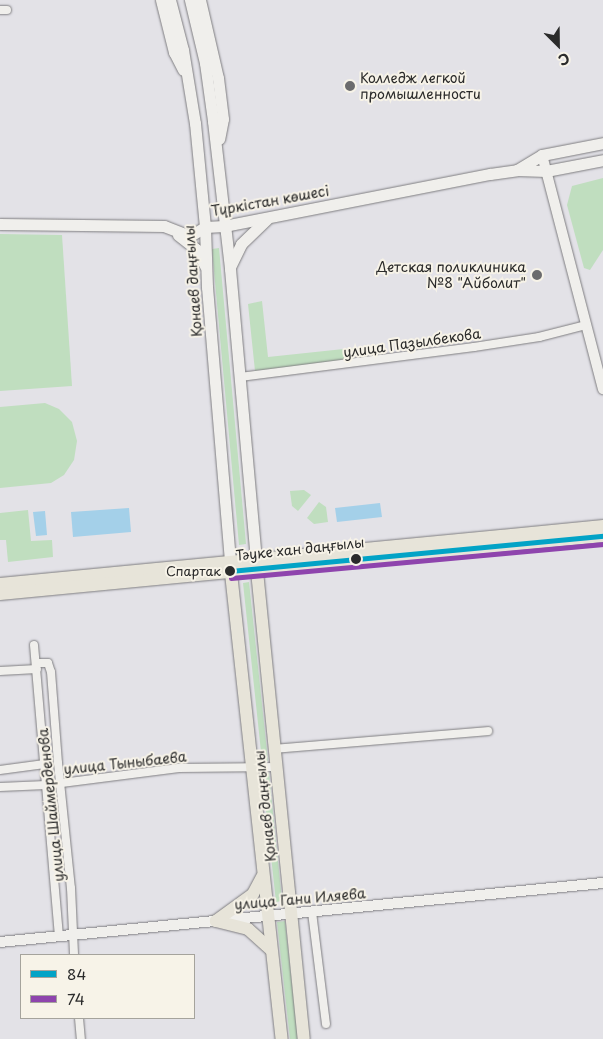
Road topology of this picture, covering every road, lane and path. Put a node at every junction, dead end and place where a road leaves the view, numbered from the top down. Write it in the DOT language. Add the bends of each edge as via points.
graph roads {
  1 [pos="160,0"];
  2 [pos="170,0"];
  3 [pos="190,0"];
  4 [pos="200,0"];
  5 [pos="212,50"];
  6 [pos="205,63"];
  7 [pos="189,80"];
  8 [pos="603,143"];
  9 [pos="217,153"];
  10 [pos="542,155"];
  11 [pos="603,160"];
  12 [pos="517,170"];
  13 [pos="546,171"];
  14 [pos="267,218"];
  15 [pos="0,224"];
  16 [pos="164,226"];
  17 [pos="224,226"];
  18 [pos="205,227"];
  19 [pos="230,269"];
  20 [pos="206,270"];
  21 [pos="586,325"];
  22 [pos="240,377"];
  23 [pos="603,389"];
  24 [pos="601,527"];
  25 [pos="256,565"];
  26 [pos="230,566"];
  27 [pos="207,575"];
  28 [pos="0,584"];
  29 [pos="0,594"];
  30 [pos="233,598"];
  31 [pos="34,645"];
  32 [pos="37,666"];
  33 [pos="0,671"];
  34 [pos="488,731"];
  35 [pos="274,749"];
  36 [pos="45,764"];
  37 [pos="277,767"];
  38 [pos="253,769"];
  39 [pos="0,770"];
  40 [pos="61,783"];
  41 [pos="46,785"];
  42 [pos="0,787"];
  43 [pos="262,874"];
  44 [pos="603,883"];
  45 [pos="312,912"];
  46 [pos="290,913"];
  47 [pos="268,915"];
  48 [pos="216,921"];
  49 [pos="73,935"];
  50 [pos="59,936"];
  51 [pos="0,942"];
  52 [pos="271,950"];
  53 [pos="74,954"];
  54 [pos="79,1019"];
  55 [pos="326,1024"];
  56 [pos="81,1039"];
  57 [pos="282,1039"];
  58 [pos="304,1039"];
  1 -- 7 [label="main road" via="174,52"];
  2 -- 7 [label="main road, Қонаев даңғылы"];
  3 -- 6 [label="main road, Қонаев даңғылы"];
  4 -- 5 [label="main road"];
  5 -- 6 [label="main road"];
  5 -- 9 [label="main road" via="223,119"];
  6 -- 9 [label="main road, Қонаев даңғылы"];
  7 -- 18 [label="main road, Қонаев даңғылы"];
  8 -- 10 [label="main road, Түркістан көшесі"];
  9 -- 17 [label="main road, Қонаев даңғылы"];
  10 -- 12 [label="main road, Түркістан көшесі"];
  10 -- 13 [label="street"];
  11 -- 13 [label="main road, Түркістан көшесі"];
  12 -- 13 [label="main road, Түркістан көшесі"];
  12 -- 14 [label="main road, Түркістан көшесі"];
  13 -- 21 [label="street"];
  14 -- 17 [label="main road, Түркістан көшесі"];
  14 -- 19 [label="main road" via="241,244"];
  15 -- 16 [label="main road, Түркістан көшесі"];
  16 -- 18 [label="main road, Түркістан көшесі" via="190,236"];
  16 -- 20 [label="main road" via="196,249"];
  17 -- 18 [label="main road, Түркістан көшесі"];
  17 -- 19 [label="main road, Қонаев даңғылы"];
  18 -- 20 [label="main road, Қонаев даңғылы"];
  19 -- 22 [label="main road, Қонаев даңғылы"];
  20 -- 26 [label="main road, Қонаев даңғылы"];
  21 -- 22 [label="street, улица Пазылбекова" via="540,337 474,347"];
  21 -- 23 [label="street"];
  22 -- 25 [label="main road, Қонаев даңғылы"];
  24 -- 25 [label="main road, Тәуке хан даңғылы"];
  25 -- 26 [label="main road, Тәуке хан даңғылы"];
  25 -- 35 [label="main road, Қонаев даңғылы"];
  26 -- 27 [label="main road, Тәуке хан даңғылы"];
  26 -- 28 [label="main road, Тәуке хан даңғылы"];
  26 -- 30 [label="main road"];
  27 -- 29 [label="main road, Тәуке хан даңғылы"];
  27 -- 30 [label="main road" via="217,576 223,581"];
  30 -- 38 [label="main road, Қонаев даңғылы"];
  31 -- 32 [label="street, улица Шаймерденова"];
  32 -- 33 [label="street"];
  32 -- 36 [label="street, улица Шаймерденова"];
  32 -- 40 [label="street, улица Шаймерденова" via="48,663 51,672"];
  34 -- 35 [label="street"];
  35 -- 37 [label="main road, Қонаев даңғылы"];
  36 -- 39 [label="street, улица Тыныбаева"];
  36 -- 41 [label="street, улица Шаймерденова"];
  37 -- 38 [label="street, улица Тыныбаева"];
  37 -- 46 [label="main road, Қонаев даңғылы"];
  38 -- 40 [label="street, улица Тыныбаева" via="179,768"];
  38 -- 43 [label="main road, Қонаев даңғылы"];
  40 -- 41 [label="street, улица Тыныбаева"];
  40 -- 49 [label="street, улица Шаймерденова"];
  41 -- 42 [label="street, улица Тыныбаева"];
  41 -- 50 [label="street, улица Шаймерденова"];
  43 -- 47 [label="main road, Қонаев даңғылы"];
  43 -- 48 [label="main road" via="253,894"];
  44 -- 45 [label="street, улица Гани Иляева"];
  45 -- 46 [label="street, улица Гани Иляева"];
  45 -- 55 [label="street"];
  46 -- 47 [label="street, улица Гани Иляева"];
  46 -- 58 [label="main road, Қонаев даңғылы"];
  47 -- 48 [label="street, улица Гани Иляева"];
  47 -- 52 [label="main road, Қонаев даңғылы"];
  48 -- 49 [label="street, улица Гани Иляева"];
  48 -- 52 [label="main road" via="248,929"];
  49 -- 50 [label="street, улица Гани Иляева"];
  49 -- 53 [label="street, улица Шаймерденова"];
  50 -- 51 [label="street, улица Гани Иляева"];
  52 -- 57 [label="main road, Қонаев даңғылы"];
  54 -- 56 [label="street"];
}
